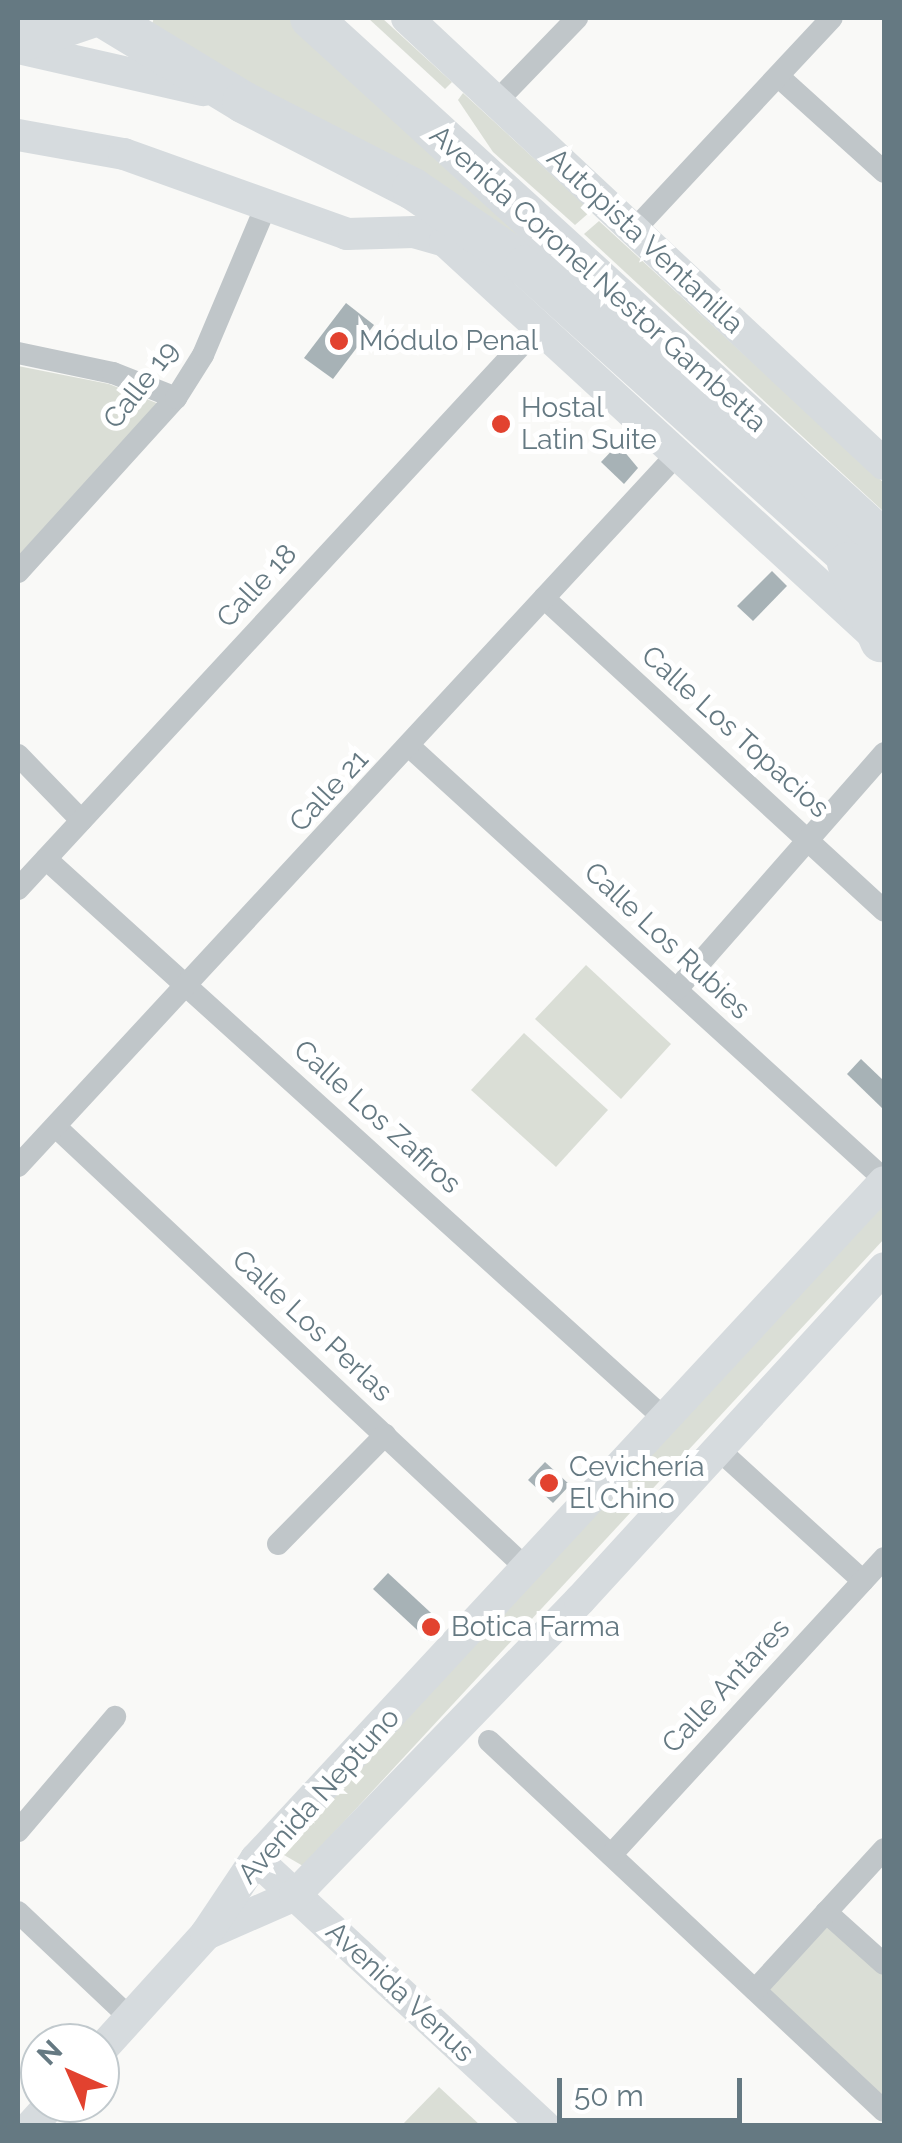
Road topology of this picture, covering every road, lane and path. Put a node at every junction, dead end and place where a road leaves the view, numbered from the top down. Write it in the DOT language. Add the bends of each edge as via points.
graph roads {
  1 [pos="89,18"];
  2 [pos="105,18"];
  3 [pos="311,18"];
  4 [pos="406,18"];
  5 [pos="578,18"];
  6 [pos="832,18"];
  7 [pos="18,45"];
  8 [pos="779,76"];
  9 [pos="243,102"];
  10 [pos="496,102"];
  11 [pos="18,135"];
  12 [pos="884,172"];
  13 [pos="266,206"];
  14 [pos="634,230"];
  15 [pos="540,324"];
  16 [pos="18,353"];
  17 [pos="176,398"];
  18 [pos="680,451"];
  19 [pos="884,464"];
  20 [pos="884,541"];
  21 [pos="842,549"];
  22 [pos="18,572"];
  23 [pos="884,588"];
  24 [pos="544,598"];
  25 [pos="883,643"];
  26 [pos="410,747"];
  27 [pos="884,753"];
  28 [pos="18,755"];
  29 [pos="81,820"];
  30 [pos="808,839"];
  31 [pos="46,860"];
  32 [pos="18,890"];
  33 [pos="884,911"];
  34 [pos="189,987"];
  35 [pos="676,989"];
  36 [pos="56,1127"];
  37 [pos="18,1166"];
  38 [pos="884,1181"];
  39 [pos="884,1268"];
  40 [pos="666,1421"];
  41 [pos="385,1435"];
  42 [pos="718,1449"];
  43 [pos="278,1544"];
  44 [pos="884,1558"];
  45 [pos="528,1569"];
  46 [pos="863,1581"];
  47 [pos="115,1717"];
  48 [pos="489,1741"];
  49 [pos="18,1831"];
  50 [pos="884,1849"];
  51 [pos="611,1854"];
  52 [pos="256,1859"];
  53 [pos="295,1895"];
  54 [pos="18,1912"];
  55 [pos="826,1912"];
  56 [pos="206,1934"];
  57 [pos="884,1964"];
  58 [pos="756,1990"];
  59 [pos="130,2018"];
  60 [pos="120,2029"];
  61 [pos="884,2111"];
  62 [pos="544,2126"];
  1 -- 7 [label="highway"];
  2 -- 9 [label="highway, Avenida Coronel Nestor Gambetta"];
  3 -- 20 [label="highway, Avenida Coronel Nestor Gambetta"];
  4 -- 10 [label="street, Autopista Ventanilla"];
  5 -- 10 [label="street"];
  6 -- 8 [label="street"];
  7 -- 9 [label="street"];
  8 -- 12 [label="street"];
  8 -- 14 [label="street"];
  9 -- 21 [label="highway, Avenida Coronel Nestor Gambetta" via="399,181 526,266"];
  10 -- 14 [label="street, Autopista Ventanilla"];
  11 -- 13 [label="street" via="124,154"];
  13 -- 15 [label="street" via="346,234 414,232 445,241"];
  13 -- 17 [label="street, Calle 19" via="203,356"];
  14 -- 19 [label="street, Autopista Ventanilla"];
  15 -- 18 [label="street"];
  15 -- 29 [label="street, Calle 18"];
  16 -- 17 [label="street" via="113,373"];
  17 -- 22 [label="street, Calle 19"];
  18 -- 24 [label="street, Calle 21"];
  18 -- 25 [label="street"];
  21 -- 23 [label="highway, Avenida Coronel Nestor Gambetta"];
  21 -- 25 [label="highway"];
  24 -- 26 [label="street, Calle 21"];
  24 -- 30 [label="street, Calle Los Topacios"];
  26 -- 34 [label="street, Calle 21"];
  26 -- 35 [label="street, Calle Los Rubies"];
  27 -- 30 [label="street"];
  28 -- 29 [label="street"];
  29 -- 31 [label="street, Calle 18"];
  30 -- 33 [label="street, Calle Los Topacios"];
  30 -- 35 [label="street"];
  31 -- 32 [label="street, Calle 18"];
  31 -- 34 [label="street, Calle Los Zafiros"];
  34 -- 36 [label="street, Calle 21"];
  34 -- 40 [label="street, Calle Los Zafiros"];
  35 -- 38 [label="street, Calle Los Rubies"];
  36 -- 37 [label="street, Calle 21"];
  36 -- 41 [label="street, Calle Los Perlas"];
  38 -- 40 [label="street, Avenida Neptuno"];
  39 -- 42 [label="street, Avenida Neptuno"];
  40 -- 45 [label="street, Avenida Neptuno"];
  41 -- 43 [label="street"];
  41 -- 45 [label="street, Calle Los Perlas"];
  42 -- 46 [label="street"];
  42 -- 53 [label="street, Avenida Neptuno"];
  44 -- 46 [label="street, Calle Antares"];
  45 -- 52 [label="street, Avenida Neptuno"];
  46 -- 51 [label="street, Calle Antares"];
  47 -- 49 [label="street"];
  48 -- 51 [label="street"];
  50 -- 55 [label="street"];
  51 -- 58 [label="street"];
  52 -- 53 [label="street, Avenida Venus"];
  52 -- 56 [label="street, Avenida Neptuno"];
  53 -- 56 [label="street, Avenida Neptuno"];
  53 -- 62 [label="street, Avenida Venus"];
  54 -- 59 [label="street"];
  55 -- 57 [label="street"];
  55 -- 58 [label="street"];
  56 -- 59 [label="street"];
  58 -- 61 [label="street"];
  59 -- 60 [label="street"];
}
